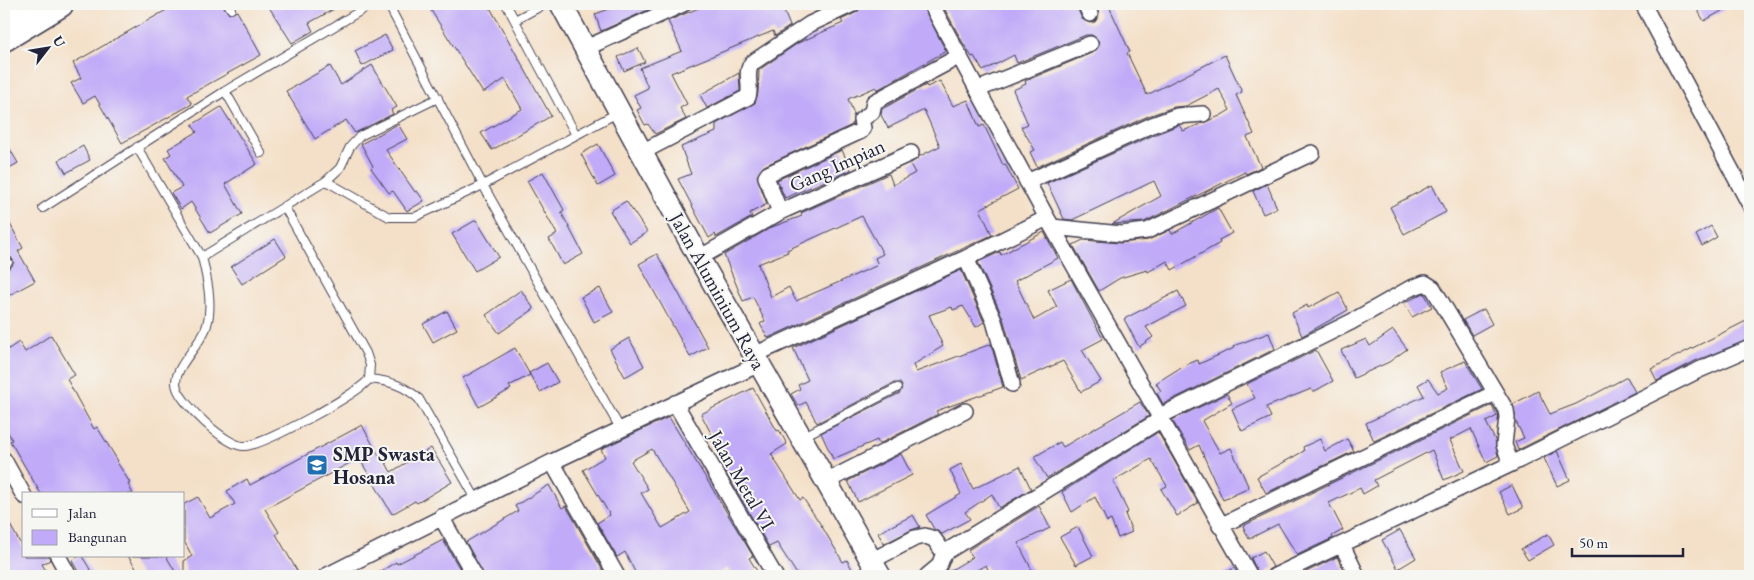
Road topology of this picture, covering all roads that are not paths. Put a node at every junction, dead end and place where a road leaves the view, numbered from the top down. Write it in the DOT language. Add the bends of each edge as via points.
graph roads {
  1 [pos="17,4"];
  2 [pos="60,4"];
  3 [pos="372,4"];
  4 [pos="388,4"];
  5 [pos="506,4"];
  6 [pos="546,4"];
  7 [pos="561,4"];
  8 [pos="683,4"];
  9 [pos="853,4"];
  10 [pos="931,4"];
  11 [pos="1643,4"];
  12 [pos="4,12"];
  13 [pos="516,20"];
  14 [pos="4,38"];
  15 [pos="1090,44"];
  16 [pos="586,48"];
  17 [pos="960,56"];
  18 [pos="979,89"];
  19 [pos="225,91"];
  20 [pos="438,98"];
  21 [pos="620,112"];
  22 [pos="1204,114"];
  23 [pos="576,135"];
  24 [pos="137,147"];
  25 [pos="642,152"];
  26 [pos="260,153"];
  27 [pos="911,153"];
  28 [pos="1312,153"];
  29 [pos="326,181"];
  30 [pos="1027,182"];
  31 [pos="483,185"];
  32 [pos="1750,205"];
  33 [pos="284,206"];
  34 [pos="43,208"];
  35 [pos="780,212"];
  36 [pos="1049,222"];
  37 [pos="202,257"];
  38 [pos="699,258"];
  39 [pos="966,258"];
  40 [pos="1750,348"];
  41 [pos="756,359"];
  42 [pos="369,379"];
  43 [pos="1012,384"];
  44 [pos="897,388"];
  45 [pos="1495,393"];
  46 [pos="675,403"];
  47 [pos="965,411"];
  48 [pos="1159,418"];
  49 [pos="621,430"];
  50 [pos="800,438"];
  51 [pos="4,460"];
  52 [pos="552,462"];
  53 [pos="1512,464"];
  54 [pos="825,482"];
  55 [pos="22,492"];
  56 [pos="476,499"];
  57 [pos="441,517"];
  58 [pos="1220,526"];
  59 [pos="1342,545"];
  60 [pos="944,553"];
  61 [pos="59,558"];
  62 [pos="875,568"];
  63 [pos="1302,571"];
  64 [pos="342,573"];
  65 [pos="69,576"];
  66 [pos="326,576"];
  67 [pos="475,576"];
  68 [pos="617,576"];
  69 [pos="775,576"];
  70 [pos="927,576"];
  71 [pos="1250,576"];
  72 [pos="1276,576"];
  73 [pos="1357,576"];
  1 -- 12 [label="highway"];
  2 -- 14 [label="highway"];
  3 -- 19 [label="lane"];
  4 -- 20 [label="lane"];
  5 -- 13 [label="lane"];
  6 -- 13 [label="lane"];
  7 -- 16 [label="street, Jalan Aluminium Raya"];
  8 -- 16 [label="street"];
  9 -- 25 [label="street" via="810,24 752,63 748,71 748,97"];
  10 -- 17 [label="street"];
  11 -- 32 [label="street"];
  13 -- 23 [label="lane"];
  15 -- 18 [label="street"];
  16 -- 21 [label="street, Jalan Aluminium Raya"];
  17 -- 18 [label="street"];
  17 -- 35 [label="street" via="878,100 872,105 872,111 861,120 861,131 768,174 766,183"];
  18 -- 30 [label="street"];
  19 -- 24 [label="lane"];
  19 -- 26 [label="lane"];
  20 -- 29 [label="lane" via="360,136 350,147 340,168"];
  20 -- 31 [label="lane"];
  21 -- 23 [label="lane"];
  21 -- 25 [label="street, Jalan Aluminium Raya"];
  22 -- 30 [label="street" via="1178,116 1152,125"];
  23 -- 31 [label="lane"];
  24 -- 34 [label="lane"];
  24 -- 37 [label="lane"];
  25 -- 38 [label="street, Jalan Aluminium Raya"];
  27 -- 35 [label="street, Gang Impian"];
  28 -- 36 [label="street" via="1147,231 1121,234"];
  29 -- 31 [label="lane" via="396,219 415,217"];
  29 -- 33 [label="lane"];
  30 -- 36 [label="street"];
  31 -- 49 [label="lane"];
  33 -- 37 [label="lane"];
  33 -- 42 [label="lane" via="366,353 370,365"];
  35 -- 38 [label="street, Gang Impian"];
  36 -- 39 [label="street"];
  36 -- 48 [label="street"];
  37 -- 42 [label="lane" via="208,292 208,323 200,342 177,372 175,381 186,402 232,443 245,446 276,436 356,392"];
  38 -- 41 [label="street, Jalan Aluminium Raya"];
  39 -- 41 [label="street"];
  39 -- 43 [label="street" via="994,321"];
  40 -- 53 [label="street" via="1699,370"];
  41 -- 46 [label="street"];
  41 -- 50 [label="street, Jalan Aluminium Raya"];
  42 -- 56 [label="lane" via="394,383 419,399"];
  44 -- 50 [label="lane"];
  45 -- 48 [label="street" via="1433,288 1425,283"];
  45 -- 53 [label="street" via="1507,414 1504,445"];
  45 -- 58 [label="street"];
  46 -- 49 [label="street"];
  46 -- 69 [label="street, Jalan Metal VI"];
  47 -- 54 [label="street"];
  48 -- 58 [label="street"];
  48 -- 60 [label="street"];
  49 -- 52 [label="street"];
  50 -- 54 [label="street, Jalan Aluminium Raya"];
  51 -- 55 [label="street"];
  52 -- 56 [label="street"];
  52 -- 68 [label="street"];
  53 -- 59 [label="street"];
  54 -- 62 [label="street, Jalan Aluminium Raya"];
  56 -- 57 [label="street"];
  57 -- 64 [label="street"];
  57 -- 67 [label="street"];
  58 -- 71 [label="street"];
  59 -- 63 [label="street"];
  59 -- 73 [label="street"];
  60 -- 62 [label="street" via="934,539 923,536"];
  60 -- 70 [label="street" via="939,566"];
  61 -- 65 [label="street"];
  63 -- 72 [label="street"];
  64 -- 66 [label="street"];
}
